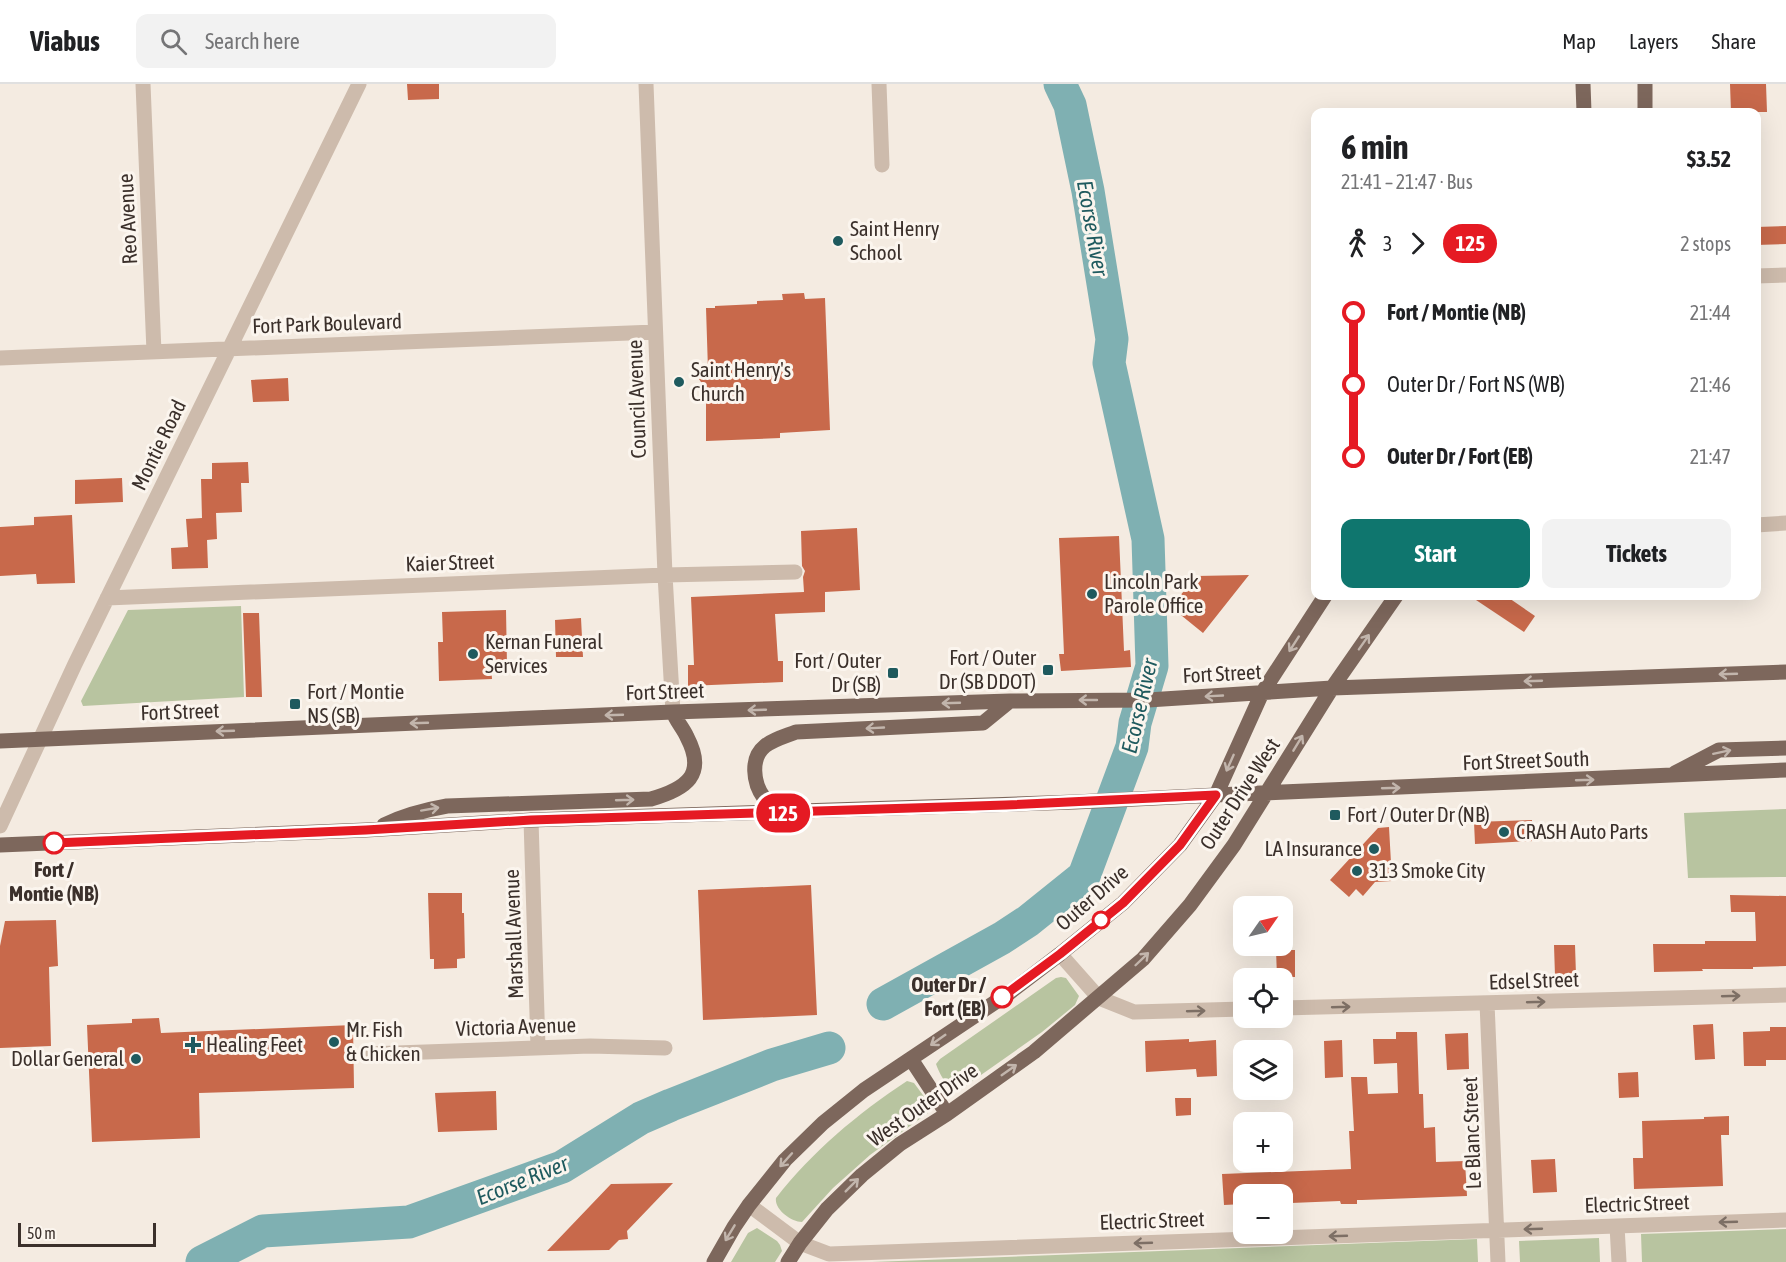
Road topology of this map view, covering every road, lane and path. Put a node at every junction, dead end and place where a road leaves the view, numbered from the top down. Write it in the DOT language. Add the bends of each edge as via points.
graph roads {
  1 [pos="143,84"];
  2 [pos="359,84"];
  3 [pos="646,84"];
  4 [pos="879,84"];
  5 [pos="1583,84"];
  6 [pos="1645,84"];
  7 [pos="1584,108"];
  8 [pos="1645,108"];
  9 [pos="882,165"];
  10 [pos="1786,275"];
  11 [pos="1761,276"];
  12 [pos="655,332"];
  13 [pos="230,348"];
  14 [pos="154,352"];
  15 [pos="0,358"];
  16 [pos="1786,523"];
  17 [pos="1761,525"];
  18 [pos="795,572"];
  19 [pos="665,575"];
  20 [pos="107,598"];
  21 [pos="1322,600"];
  22 [pos="1393,600"];
  23 [pos="1786,672"];
  24 [pos="1332,688"];
  25 [pos="1262,693"];
  26 [pos="1010,701"];
  27 [pos="673,712"];
  28 [pos="40,739"];
  29 [pos="0,741"];
  30 [pos="1786,748"];
  31 [pos="1786,770"];
  32 [pos="1670,776"];
  33 [pos="1267,793"];
  34 [pos="1216,795"];
  35 [pos="782,813"];
  36 [pos="531,820"];
  37 [pos="0,826"];
  38 [pos="376,829"];
  39 [pos="0,845"];
  40 [pos="1060,954"];
  41 [pos="1786,995"];
  42 [pos="1099,998"];
  43 [pos="1487,1003"];
  44 [pos="1293,1008"];
  45 [pos="1233,1010"];
  46 [pos="538,1047"];
  47 [pos="665,1048"];
  48 [pos="368,1054"];
  49 [pos="911,1059"];
  50 [pos="947,1114"];
  51 [pos="749,1205"];
  52 [pos="1786,1220"];
  53 [pos="1617,1226"];
  54 [pos="1497,1230"];
  55 [pos="800,1243"];
  56 [pos="714,1262"];
  57 [pos="788,1262"];
  58 [pos="1498,1262"];
  59 [pos="1619,1262"];
  1 -- 14 [label="street, Reo Avenue"];
  2 -- 13 [label="street, Montie Road"];
  3 -- 12 [label="street, Council Avenue"];
  4 -- 9 [label="street"];
  5 -- 7 [label="main road"];
  6 -- 8 [label="main road"];
  10 -- 11 [label="street"];
  12 -- 13 [label="street, Fort Park Boulevard"];
  12 -- 19 [label="street, Council Avenue"];
  13 -- 14 [label="street, Fort Park Boulevard"];
  13 -- 20 [label="street, Montie Road"];
  14 -- 15 [label="street, Fort Park Boulevard"];
  16 -- 17 [label="street"];
  18 -- 19 [label="street, Kaier Street"];
  19 -- 20 [label="street, Kaier Street"];
  19 -- 27 [label="street, Council Avenue"];
  20 -- 28 [label="street, Montie Road"];
  21 -- 25 [label="main road, Outer Drive, one-way"];
  24 -- 22 [label="main road, Outer Drive West, one-way"];
  23 -- 24 [label="main road, one-way"];
  24 -- 25 [label="main road, Fort Street"];
  33 -- 24 [label="main road, Outer Drive West, one-way"];
  25 -- 26 [label="main road, Fort Street, one-way"];
  25 -- 34 [label="main road, Outer Drive, one-way"];
  26 -- 27 [label="main road, Fort Street, one-way"];
  26 -- 35 [label="main road, one-way" via="983,723 796,732 777,739 755,759 754,771 762,796"];
  27 -- 28 [label="main road, Fort Street, one-way"];
  38 -- 27 [label="main road, one-way" via="414,813 447,806 651,799 675,791 689,781 695,758"];
  28 -- 29 [label="main road, Fort Street"];
  28 -- 37 [label="street, Montie Road"];
  32 -- 30 [label="main road, one-way" via="1719,750"];
  31 -- 32 [label="main road, Fort Street South"];
  33 -- 32 [label="main road, Fort Street South, one-way"];
  33 -- 34 [label="main road"];
  42 -- 33 [label="main road, Outer Drive West, one-way" via="1143,959 1190,905"];
  34 -- 35 [label="main road"];
  34 -- 40 [label="main road, Outer Drive" via="1180,845 1123,903"];
  35 -- 36 [label="main road"];
  36 -- 38 [label="main road"];
  36 -- 46 [label="street, Marshall Avenue"];
  38 -- 39 [label="main road"];
  40 -- 42 [label="street"];
  40 -- 49 [label="main road, Outer Drive, one-way"];
  43 -- 41 [label="street, Edsel Street, one-way"];
  42 -- 45 [label="street, one-way" via="1134,1012"];
  50 -- 42 [label="main road, West Outer Drive, one-way" via="1034,1052"];
  44 -- 43 [label="street, Edsel Street, one-way"];
  43 -- 54 [label="street, Le Blanc Street"];
  46 -- 47 [label="street, Victoria Avenue"];
  46 -- 48 [label="street, Victoria Avenue"];
  49 -- 50 [label="main road"];
  49 -- 51 [label="main road, Outer Drive, one-way" via="822,1123 785,1160"];
  55 -- 50 [label="main road, West Outer Drive, one-way" via="862,1175 900,1144"];
  51 -- 55 [label="street, Electric Street"];
  51 -- 56 [label="main road, one-way"];
  52 -- 53 [label="street, Electric Street, one-way"];
  53 -- 54 [label="street, Electric Street, one-way"];
  53 -- 59 [label="street"];
  54 -- 55 [label="street, Electric Street, one-way" via="829,1254"];
  54 -- 58 [label="street, Le Blanc Street"];
  55 -- 57 [label="main road, West Outer Drive"];
}
